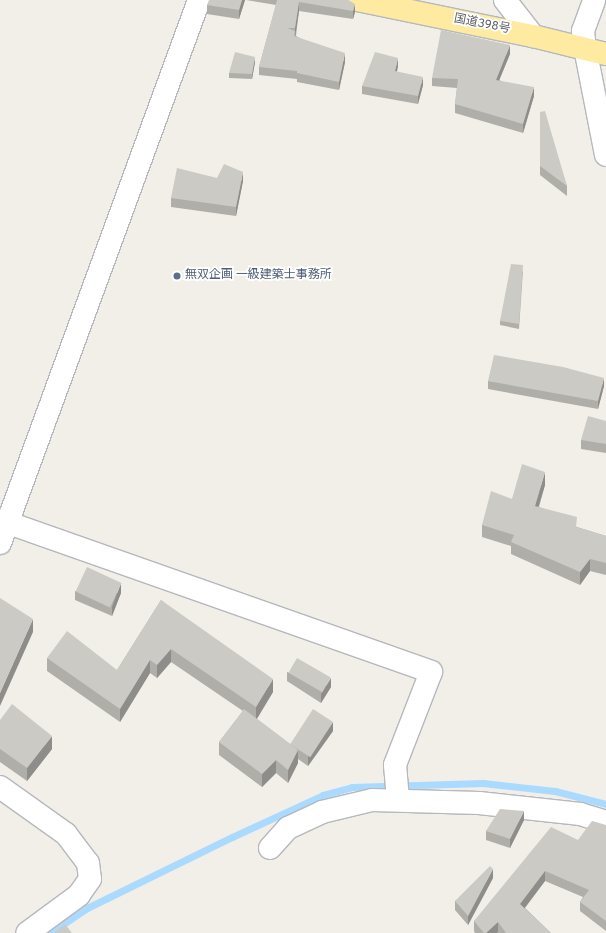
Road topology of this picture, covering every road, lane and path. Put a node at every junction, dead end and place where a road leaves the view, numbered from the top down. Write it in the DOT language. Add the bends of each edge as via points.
graph roads {
  1 [pos="199,0"];
  2 [pos="357,0"];
  3 [pos="505,0"];
  4 [pos="594,0"];
  5 [pos="533,36"];
  6 [pos="585,48"];
  7 [pos="606,54"];
  8 [pos="606,155"];
  9 [pos="4,521"];
  10 [pos="0,543"];
  11 [pos="0,786"];
  12 [pos="398,799"];
  13 [pos="606,822"];
  14 [pos="270,848"];
  15 [pos="27,933"];
  1 -- 9 [label="street"];
  2 -- 5 [label="highway, 国道398号"];
  3 -- 5 [label="street"];
  4 -- 6 [label="street" via="583,31"];
  5 -- 6 [label="highway, 国道398号"];
  6 -- 7 [label="highway, 国道398号"];
  6 -- 8 [label="street"];
  9 -- 10 [label="street"];
  9 -- 12 [label="street" via="431,672 395,765"];
  11 -- 15 [label="street" via="66,834 88,863 90,879 79,895"];
  12 -- 13 [label="street" via="487,804 580,814"];
  12 -- 14 [label="street" via="372,800 322,812 288,828"];
}
